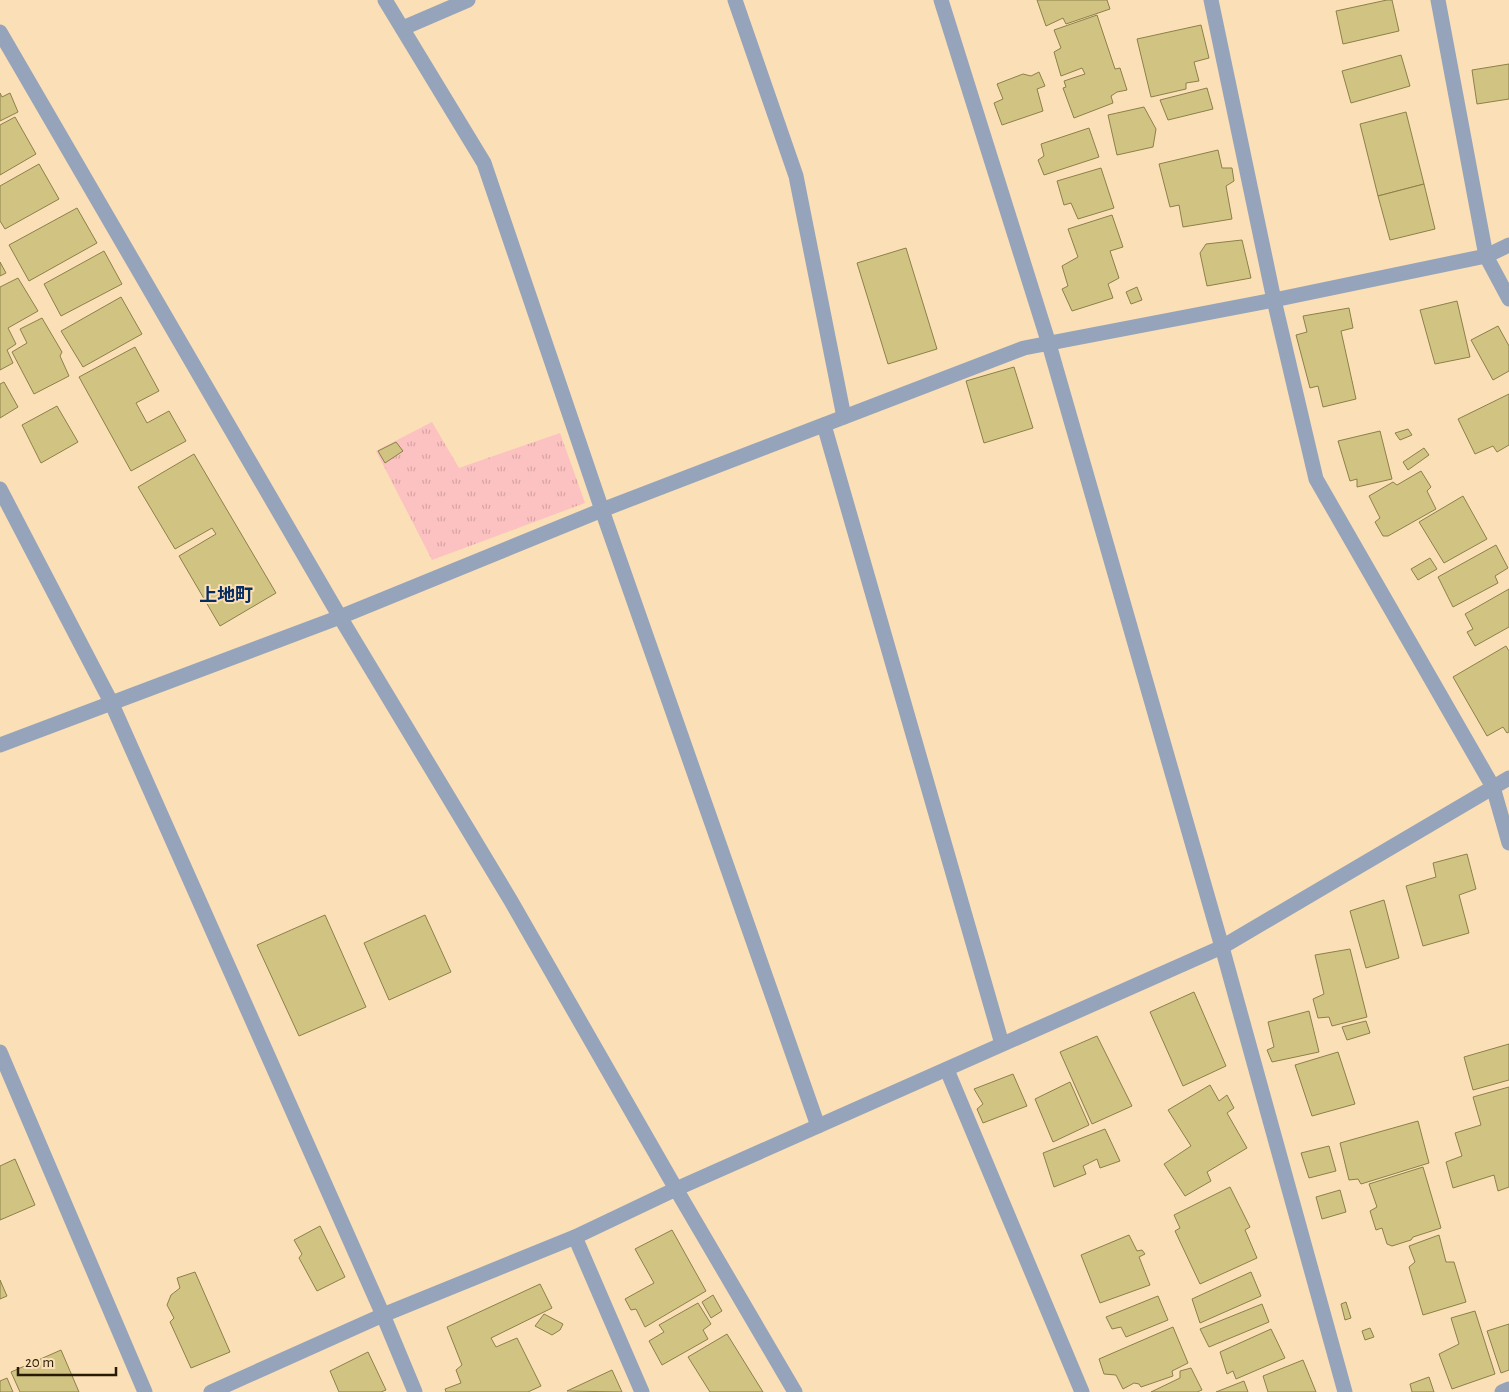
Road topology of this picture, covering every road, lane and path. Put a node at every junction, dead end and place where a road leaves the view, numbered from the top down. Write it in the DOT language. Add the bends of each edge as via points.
graph roads {
  1 [pos="385,0"];
  2 [pos="468,0"];
  3 [pos="735,0"];
  4 [pos="941,0"];
  5 [pos="1210,0"];
  6 [pos="1438,0"];
  7 [pos="403,28"];
  8 [pos="0,32"];
  9 [pos="1509,245"];
  10 [pos="1486,256"];
  11 [pos="1509,299"];
  12 [pos="1274,300"];
  13 [pos="1048,344"];
  14 [pos="844,417"];
  15 [pos="824,425"];
  16 [pos="0,489"];
  17 [pos="602,510"];
  18 [pos="340,617"];
  19 [pos="111,702"];
  20 [pos="0,745"];
  21 [pos="1509,778"];
  22 [pos="1493,787"];
  23 [pos="1509,843"];
  24 [pos="1222,947"];
  25 [pos="1002,1044"];
  26 [pos="0,1052"];
  27 [pos="947,1070"];
  28 [pos="818,1126"];
  29 [pos="676,1189"];
  30 [pos="575,1236"];
  31 [pos="383,1316"];
  32 [pos="1509,1389"];
  33 [pos="145,1392"];
  34 [pos="211,1392"];
  35 [pos="415,1392"];
  36 [pos="642,1392"];
  37 [pos="795,1392"];
  38 [pos="1082,1392"];
  39 [pos="1345,1392"];
  40 [pos="1502,1392"];
  1 -- 7 [label="street"];
  2 -- 7 [label="street"];
  3 -- 14 [label="street" via="796,176"];
  4 -- 13 [label="street"];
  5 -- 12 [label="street"];
  6 -- 10 [label="street"];
  7 -- 17 [label="street" via="484,163"];
  8 -- 18 [label="street"];
  9 -- 10 [label="street"];
  10 -- 11 [label="street"];
  10 -- 12 [label="street"];
  12 -- 13 [label="street"];
  12 -- 22 [label="street" via="1316,479"];
  13 -- 14 [label="street" via="1024,348"];
  13 -- 24 [label="street"];
  14 -- 15 [label="street"];
  15 -- 17 [label="street"];
  15 -- 25 [label="street"];
  16 -- 19 [label="street"];
  17 -- 18 [label="street"];
  17 -- 28 [label="street"];
  18 -- 19 [label="street"];
  18 -- 29 [label="street" via="511,901"];
  19 -- 20 [label="street"];
  19 -- 31 [label="street"];
  21 -- 22 [label="street"];
  22 -- 23 [label="street"];
  22 -- 24 [label="street"];
  24 -- 25 [label="street"];
  24 -- 39 [label="street"];
  25 -- 27 [label="street"];
  26 -- 33 [label="street"];
  27 -- 28 [label="street"];
  27 -- 38 [label="street"];
  28 -- 29 [label="street"];
  29 -- 30 [label="street"];
  29 -- 37 [label="street"];
  30 -- 31 [label="street"];
  30 -- 36 [label="street"];
  31 -- 34 [label="street"];
  31 -- 35 [label="street"];
  32 -- 40 [label="street"];
}
